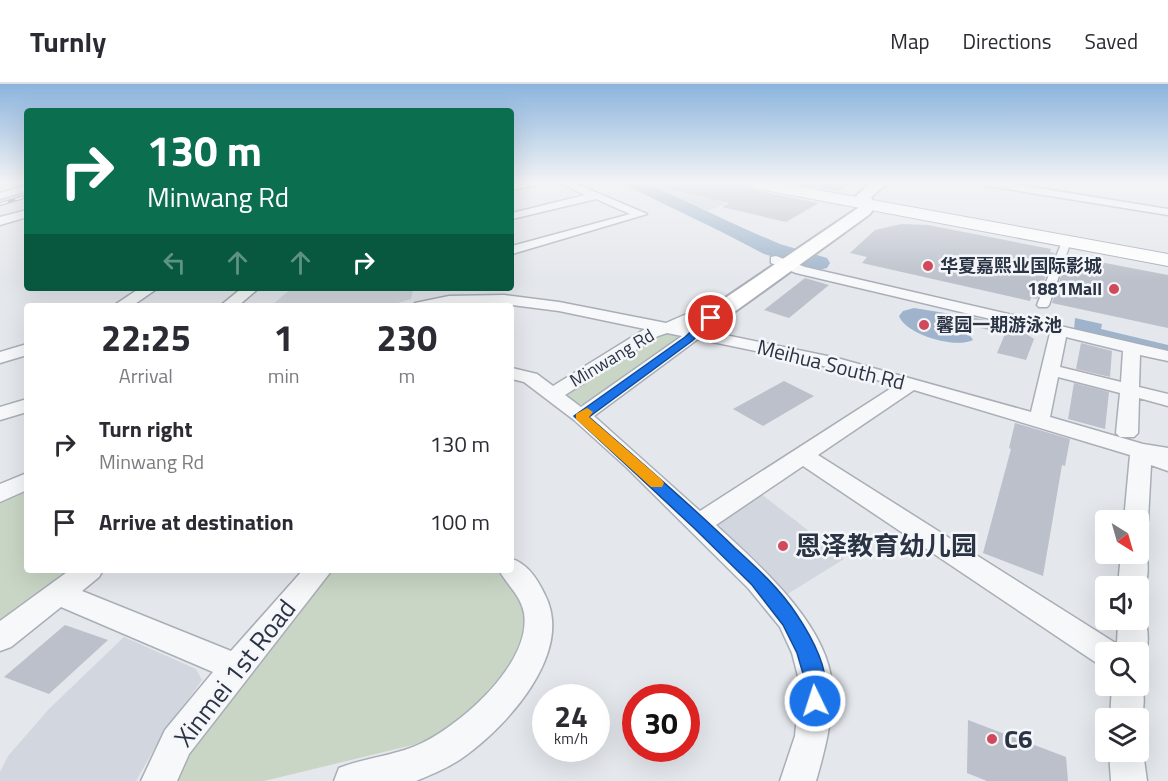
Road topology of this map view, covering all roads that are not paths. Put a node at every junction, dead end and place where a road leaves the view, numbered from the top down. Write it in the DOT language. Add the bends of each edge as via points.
graph roads {
  1 [pos="18,216"];
  2 [pos="636,216"];
  3 [pos="857,216"];
  4 [pos="948,216"];
  5 [pos="961,216"];
  6 [pos="0,221"];
  7 [pos="1066,241"];
  8 [pos="514,249"];
  9 [pos="1168,254"];
  10 [pos="789,257"];
  11 [pos="1168,260"];
  12 [pos="146,291"];
  13 [pos="248,291"];
  14 [pos="431,291"];
  15 [pos="445,300"];
  16 [pos="126,303"];
  17 [pos="232,303"];
  18 [pos="433,303"];
  19 [pos="1043,305"];
  20 [pos="701,322"];
  21 [pos="666,328"];
  22 [pos="1059,331"];
  23 [pos="1132,348"];
  24 [pos="24,349"];
  25 [pos="1168,356"];
  26 [pos="0,358"];
  27 [pos="1052,370"];
  28 [pos="514,374"];
  29 [pos="911,384"];
  30 [pos="1130,390"];
  31 [pos="551,395"];
  32 [pos="1168,400"];
  33 [pos="24,406"];
  34 [pos="0,414"];
  35 [pos="581,416"];
  36 [pos="1039,420"];
  37 [pos="1134,442"];
  38 [pos="1168,455"];
  39 [pos="804,456"];
  40 [pos="1168,464"];
  41 [pos="24,482"];
  42 [pos="0,494"];
  43 [pos="1136,510"];
  44 [pos="700,524"];
  45 [pos="514,571"];
  46 [pos="86,573"];
  47 [pos="316,573"];
  48 [pos="59,594"];
  49 [pos="0,638"];
  50 [pos="1095,646"];
  51 [pos="236,667"];
  52 [pos="1127,762"];
  53 [pos="159,781"];
  54 [pos="352,781"];
  55 [pos="798,781"];
  56 [pos="1129,781"];
  1 -- 6 [label="street"];
  2 -- 8 [label="street"];
  3 -- 10 [label="main road, Minwang Rd"];
  4 -- 7 [label="main road"];
  5 -- 9 [label="main road"];
  7 -- 11 [label="main road"];
  7 -- 19 [label="street"];
  10 -- 20 [label="main road, Minwang Rd"];
  10 -- 22 [label="street"];
  12 -- 16 [label="street"];
  13 -- 17 [label="street"];
  14 -- 15 [label="street"];
  15 -- 18 [label="street, Meihua South Rd"];
  15 -- 21 [label="street, Meihua South Rd" via="512,298"];
  20 -- 21 [label="street, Meihua South Rd"];
  20 -- 29 [label="street, Meihua South Rd"];
  20 -- 35 [label="street, Minwang Rd"];
  21 -- 31 [label="street, Minwang Rd" via="651,332"];
  22 -- 23 [label="street"];
  22 -- 27 [label="street"];
  23 -- 25 [label="street"];
  23 -- 30 [label="street"];
  24 -- 26 [label="street"];
  27 -- 30 [label="street"];
  27 -- 36 [label="street"];
  28 -- 31 [label="street" via="530,378"];
  29 -- 36 [label="street, Meihua South Rd"];
  29 -- 39 [label="street"];
  30 -- 32 [label="street"];
  30 -- 37 [label="street"];
  31 -- 35 [label="street"];
  33 -- 34 [label="street"];
  35 -- 44 [label="street"];
  36 -- 37 [label="street, Meihua South Rd"];
  37 -- 38 [label="street"];
  37 -- 40 [label="street"];
  37 -- 43 [label="street"];
  39 -- 44 [label="street"];
  39 -- 50 [label="street"];
  41 -- 42 [label="street"];
  44 -- 55 [label="street" via="758,580 790,619 807,652 816,684 812,736"];
  45 -- 54 [label="street" via="531,594 538,616 536,648 517,679 466,736 392,771"];
  46 -- 48 [label="street"];
  47 -- 51 [label="street, Xinmei 1st Road"];
  48 -- 49 [label="street"];
  48 -- 51 [label="street"];
  51 -- 53 [label="street, Xinmei 1st Road" via="177,742"];
  52 -- 56 [label="street"];
}
